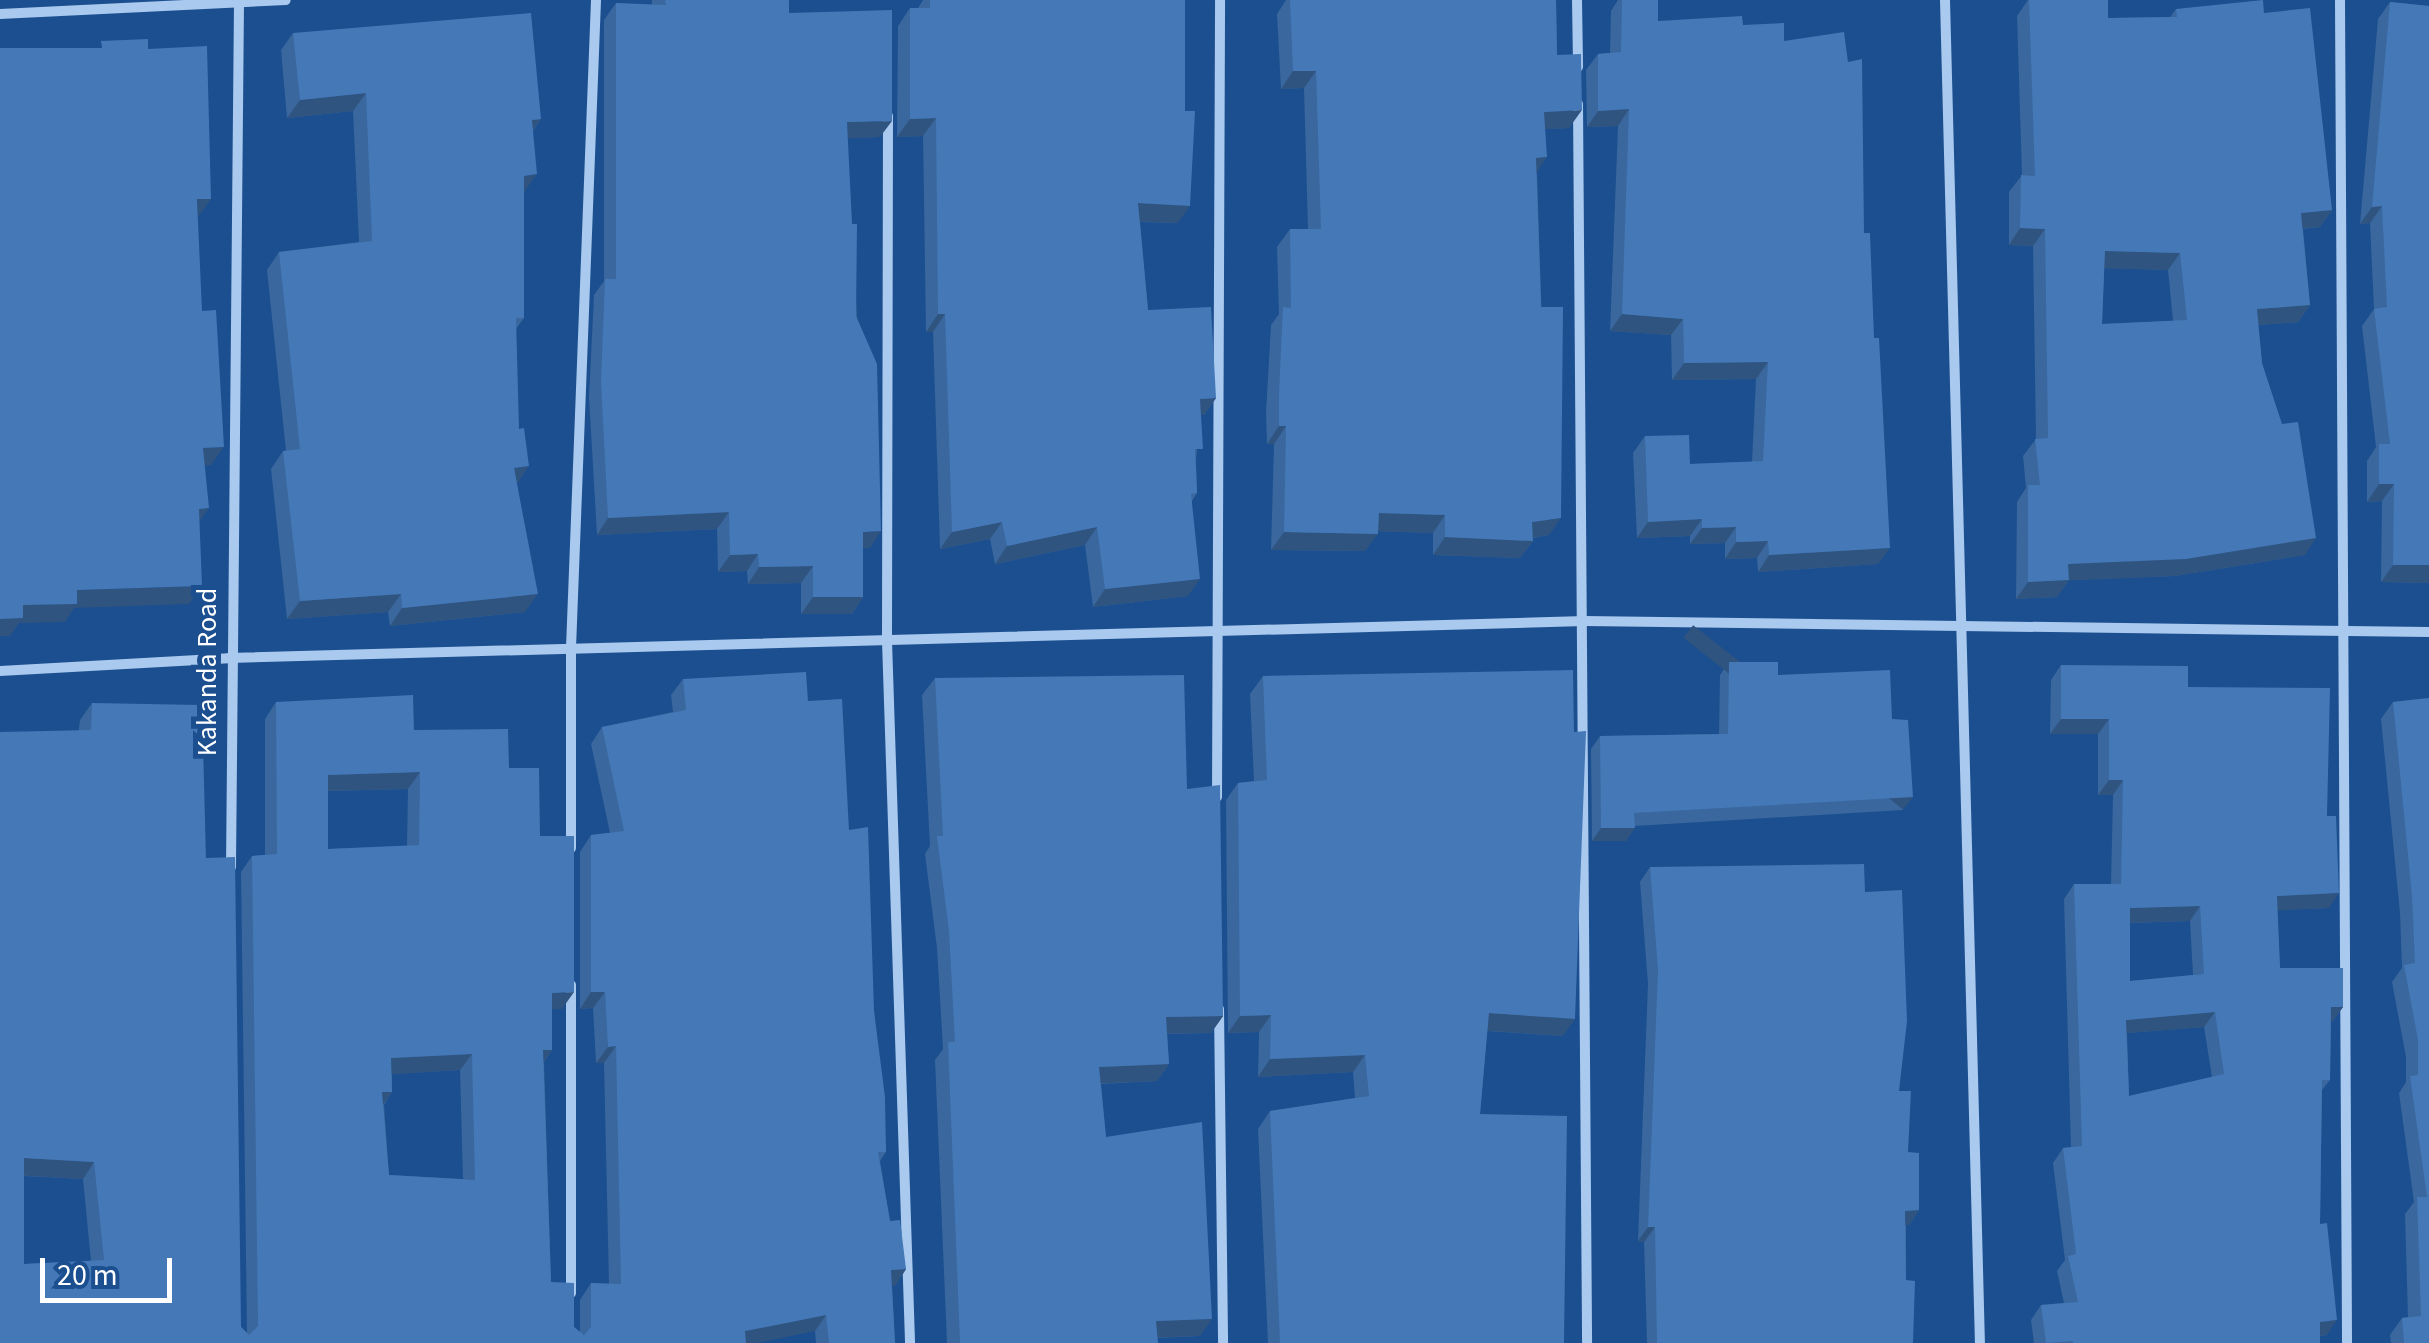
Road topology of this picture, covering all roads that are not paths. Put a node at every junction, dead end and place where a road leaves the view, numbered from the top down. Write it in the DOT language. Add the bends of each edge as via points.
graph roads {
  1 [pos="286,0"];
  2 [pos="596,0"];
  3 [pos="1220,0"];
  4 [pos="1577,0"];
  5 [pos="1946,0"];
  6 [pos="2340,0"];
  7 [pos="239,2"];
  8 [pos="0,14"];
  9 [pos="1578,78"];
  10 [pos="888,97"];
  11 [pos="1578,97"];
  12 [pos="1584,621"];
  13 [pos="1960,626"];
  14 [pos="1215,630"];
  15 [pos="2429,632"];
  16 [pos="2345,634"];
  17 [pos="887,640"];
  18 [pos="570,648"];
  19 [pos="228,658"];
  20 [pos="0,670"];
  21 [pos="1217,808"];
  22 [pos="571,866"];
  23 [pos="232,873"];
  24 [pos="571,966"];
  25 [pos="1219,987"];
  26 [pos="571,1303"];
  27 [pos="910,1343"];
  28 [pos="1223,1343"];
  29 [pos="1587,1343"];
  30 [pos="1980,1343"];
  31 [pos="2348,1343"];
  1 -- 7 [label="street"];
  2 -- 18 [label="street"];
  3 -- 14 [label="street"];
  4 -- 9 [label="street"];
  5 -- 13 [label="street"];
  6 -- 16 [label="street"];
  7 -- 8 [label="street"];
  7 -- 19 [label="street, Kakanda Road"];
  10 -- 17 [label="street"];
  11 -- 12 [label="street"];
  12 -- 13 [label="street"];
  12 -- 14 [label="street"];
  12 -- 29 [label="street"];
  13 -- 16 [label="street"];
  13 -- 30 [label="street"];
  14 -- 17 [label="street"];
  14 -- 21 [label="street"];
  15 -- 16 [label="street"];
  16 -- 31 [label="street"];
  17 -- 18 [label="street"];
  17 -- 27 [label="street"];
  18 -- 19 [label="street"];
  18 -- 22 [label="street"];
  19 -- 20 [label="street"];
  19 -- 23 [label="street, Kakanda Road"];
  24 -- 26 [label="street"];
  25 -- 28 [label="street"];
}
